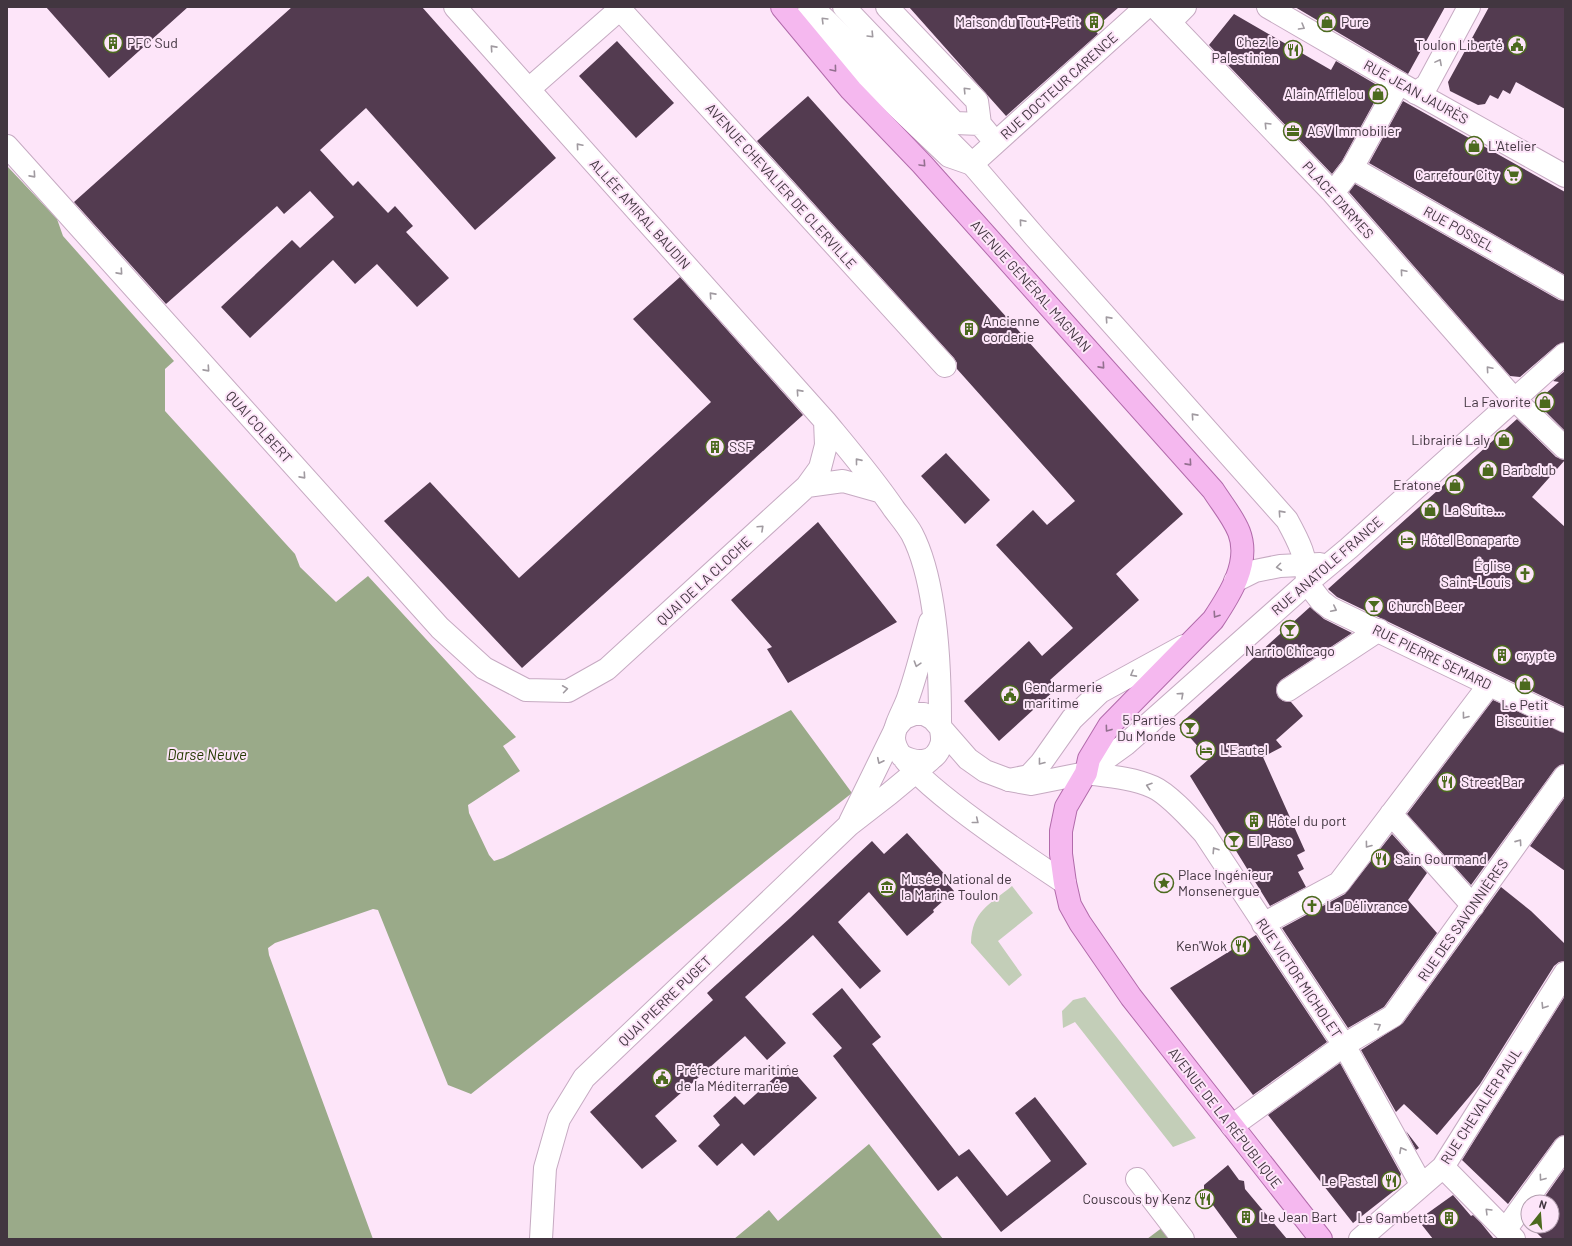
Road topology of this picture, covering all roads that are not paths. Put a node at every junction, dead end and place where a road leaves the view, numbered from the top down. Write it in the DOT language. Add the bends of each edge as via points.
graph roads {
  1 [pos="455,7"];
  2 [pos="782,7"];
  3 [pos="787,7"];
  4 [pos="812,7"];
  5 [pos="844,7"];
  6 [pos="887,7"];
  7 [pos="1146,7"];
  8 [pos="1154,7"];
  9 [pos="1268,7"];
  10 [pos="1469,7"];
  11 [pos="619,8"];
  12 [pos="1177,15"];
  13 [pos="529,88"];
  14 [pos="1407,88"];
  15 [pos="980,124"];
  16 [pos="996,143"];
  17 [pos="7,146"];
  18 [pos="972,164"];
  19 [pos="1352,168"];
  20 [pos="1563,170"];
  21 [pos="1333,193"];
  22 [pos="1565,289"];
  23 [pos="1565,354"];
  24 [pos="944,366"];
  25 [pos="1514,399"];
  26 [pos="825,421"];
  27 [pos="1564,446"];
  28 [pos="807,486"];
  29 [pos="882,492"];
  30 [pos="1307,574"];
  31 [pos="1236,581"];
  32 [pos="933,613"];
  33 [pos="1379,630"];
  34 [pos="1192,641"];
  35 [pos="1489,685"];
  36 [pos="526,690"];
  37 [pos="1288,690"];
  38 [pos="1565,721"];
  39 [pos="897,726"];
  40 [pos="940,727"];
  41 [pos="908,764"];
  42 [pos="1086,773"];
  43 [pos="1565,776"];
  44 [pos="1010,780"];
  45 [pos="1391,814"];
  46 [pos="849,825"];
  47 [pos="1065,883"];
  48 [pos="1473,906"];
  49 [pos="1263,924"];
  50 [pos="1565,973"];
  51 [pos="1131,997"];
  52 [pos="1344,1045"];
  53 [pos="1232,1126"];
  54 [pos="1565,1147"];
  55 [pos="1443,1167"];
  56 [pos="1137,1179"];
  57 [pos="1421,1184"];
  58 [pos="1510,1234"];
  59 [pos="541,1239"];
  60 [pos="1183,1239"];
  61 [pos="1321,1239"];
  62 [pos="1360,1239"];
  13 -- 1 [label="street, ALLÉE AMIRAL BAUDIN, one-way"];
  2 -- 31 [label="main road, AVENUE GÉNÉRAL MAGNAN, one-way" via="851,90 922,164 1213,490 1239,532 1243,548"];
  3 -- 18 [label="street" via="949,156"];
  18 -- 4 [label="street, one-way"];
  5 -- 15 [label="street, one-way" via="955,123"];
  15 -- 6 [label="street, one-way" via="977,101"];
  7 -- 16 [label="street, RUE DOCTEUR CARENCE"];
  8 -- 12 [label="street, PLACE D'ARMES"];
  9 -- 14 [label="street, RUE JEAN JAURÈS, one-way"];
  14 -- 10 [label="street, one-way" via="1427,85"];
  11 -- 13 [label="street"];
  11 -- 24 [label="street, AVENUE CHEVALIER DE CLERVILLE"];
  21 -- 12 [label="street, PLACE D'ARMES, one-way"];
  26 -- 13 [label="street, ALLÉE AMIRAL BAUDIN, one-way"];
  14 -- 19 [label="street"];
  14 -- 20 [label="street, RUE JEAN JAURÈS"];
  15 -- 16 [label="street"];
  16 -- 18 [label="street, RUE DOCTEUR CARENCE"];
  17 -- 36 [label="street, QUAI COLBERT, one-way" via="440,628 484,668"];
  30 -- 18 [label="street, one-way" via="1301,547 1287,520"];
  19 -- 21 [label="street"];
  19 -- 22 [label="street, RUE POSSEL"];
  25 -- 21 [label="street, PLACE D'ARMES, one-way"];
  23 -- 25 [label="street, RUE ANATOLE FRANCE"];
  25 -- 27 [label="street, PLACE D'ARMES"];
  25 -- 30 [label="street, RUE ANATOLE FRANCE" via="1331,563"];
  26 -- 28 [label="street, QUAI DE LA CLOCHE" via="826,445 820,468"];
  29 -- 26 [label="street, ALLÉE AMIRAL BAUDIN, one-way"];
  28 -- 29 [label="street" via="843,481"];
  36 -- 28 [label="street, QUAI DE LA CLOCHE, one-way" via="568,691 607,669"];
  29 -- 32 [label="street, ALLÉE AMIRAL BAUDIN" via="912,534 927,574"];
  30 -- 31 [label="street, one-way" via="1280,566 1255,572"];
  30 -- 33 [label="street, RUE PIERRE SEMARD, one-way" via="1321,601 1330,608"];
  42 -- 30 [label="street, RUE ANATOLE FRANCE, one-way" via="1126,744"];
  31 -- 34 [label="main road, AVENUE GÉNÉRAL MAGNAN, one-way" via="1213,620"];
  32 -- 39 [label="street, one-way"];
  32 -- 40 [label="street, ALLÉE AMIRAL BAUDIN" via="940,678"];
  33 -- 35 [label="street, RUE PIERRE SEMARD"];
  33 -- 37 [label="street"];
  34 -- 42 [label="main road, AVENUE GÉNÉRAL MAGNAN, one-way" via="1109,726 1088,759"];
  34 -- 44 [label="street, one-way" via="1100,692 1072,720 1029,776"];
  35 -- 38 [label="street, RUE PIERRE SEMARD"];
  35 -- 45 [label="street, one-way"];
  39 -- 40 [label="street" via="904,718 924,714"];
  39 -- 41 [label="street" via="894,736 896,747"];
  39 -- 46 [label="street, one-way"];
  40 -- 41 [label="street" via="943,735 938,752 932,758"];
  40 -- 44 [label="street" via="974,764"];
  41 -- 46 [label="street" via="890,794"];
  41 -- 47 [label="street, one-way" via="985,828"];
  42 -- 44 [label="street" via="1031,784"];
  42 -- 47 [label="main road, AVENUE GÉNÉRAL MAGNAN" via="1066,807 1061,831"];
  49 -- 42 [label="street, RUE VICTOR MICHOLET, one-way" via="1204,833 1180,808 1154,787"];
  48 -- 43 [label="street, RUE DES SAVONNIÈRES, one-way"];
  45 -- 48 [label="street"];
  45 -- 49 [label="street, one-way" via="1339,883"];
  46 -- 59 [label="street, QUAI PIERRE PUGET" via="584,1078 559,1118 545,1168"];
  47 -- 51 [label="main road, AVENUE GÉNÉRAL MAGNAN" via="1070,905 1080,923"];
  52 -- 48 [label="street, RUE DES SAVONNIÈRES, one-way" via="1394,1016"];
  49 -- 52 [label="street, RUE VICTOR MICHOLET"];
  50 -- 55 [label="street, RUE CHEVALIER PAUL, one-way"];
  51 -- 53 [label="main road, AVENUE DE LA RÉPUBLIQUE"];
  52 -- 53 [label="street, RUE DES SAVONNIÈRES"];
  57 -- 52 [label="street, RUE VICTOR MICHOLET, one-way"];
  53 -- 61 [label="main road, AVENUE DE LA RÉPUBLIQUE"];
  54 -- 58 [label="street, one-way"];
  55 -- 57 [label="street, RUE CHEVALIER PAUL"];
  58 -- 55 [label="street, one-way"];
  56 -- 60 [label="street"];
  57 -- 62 [label="street, RUE CHEVALIER PAUL"];
}
